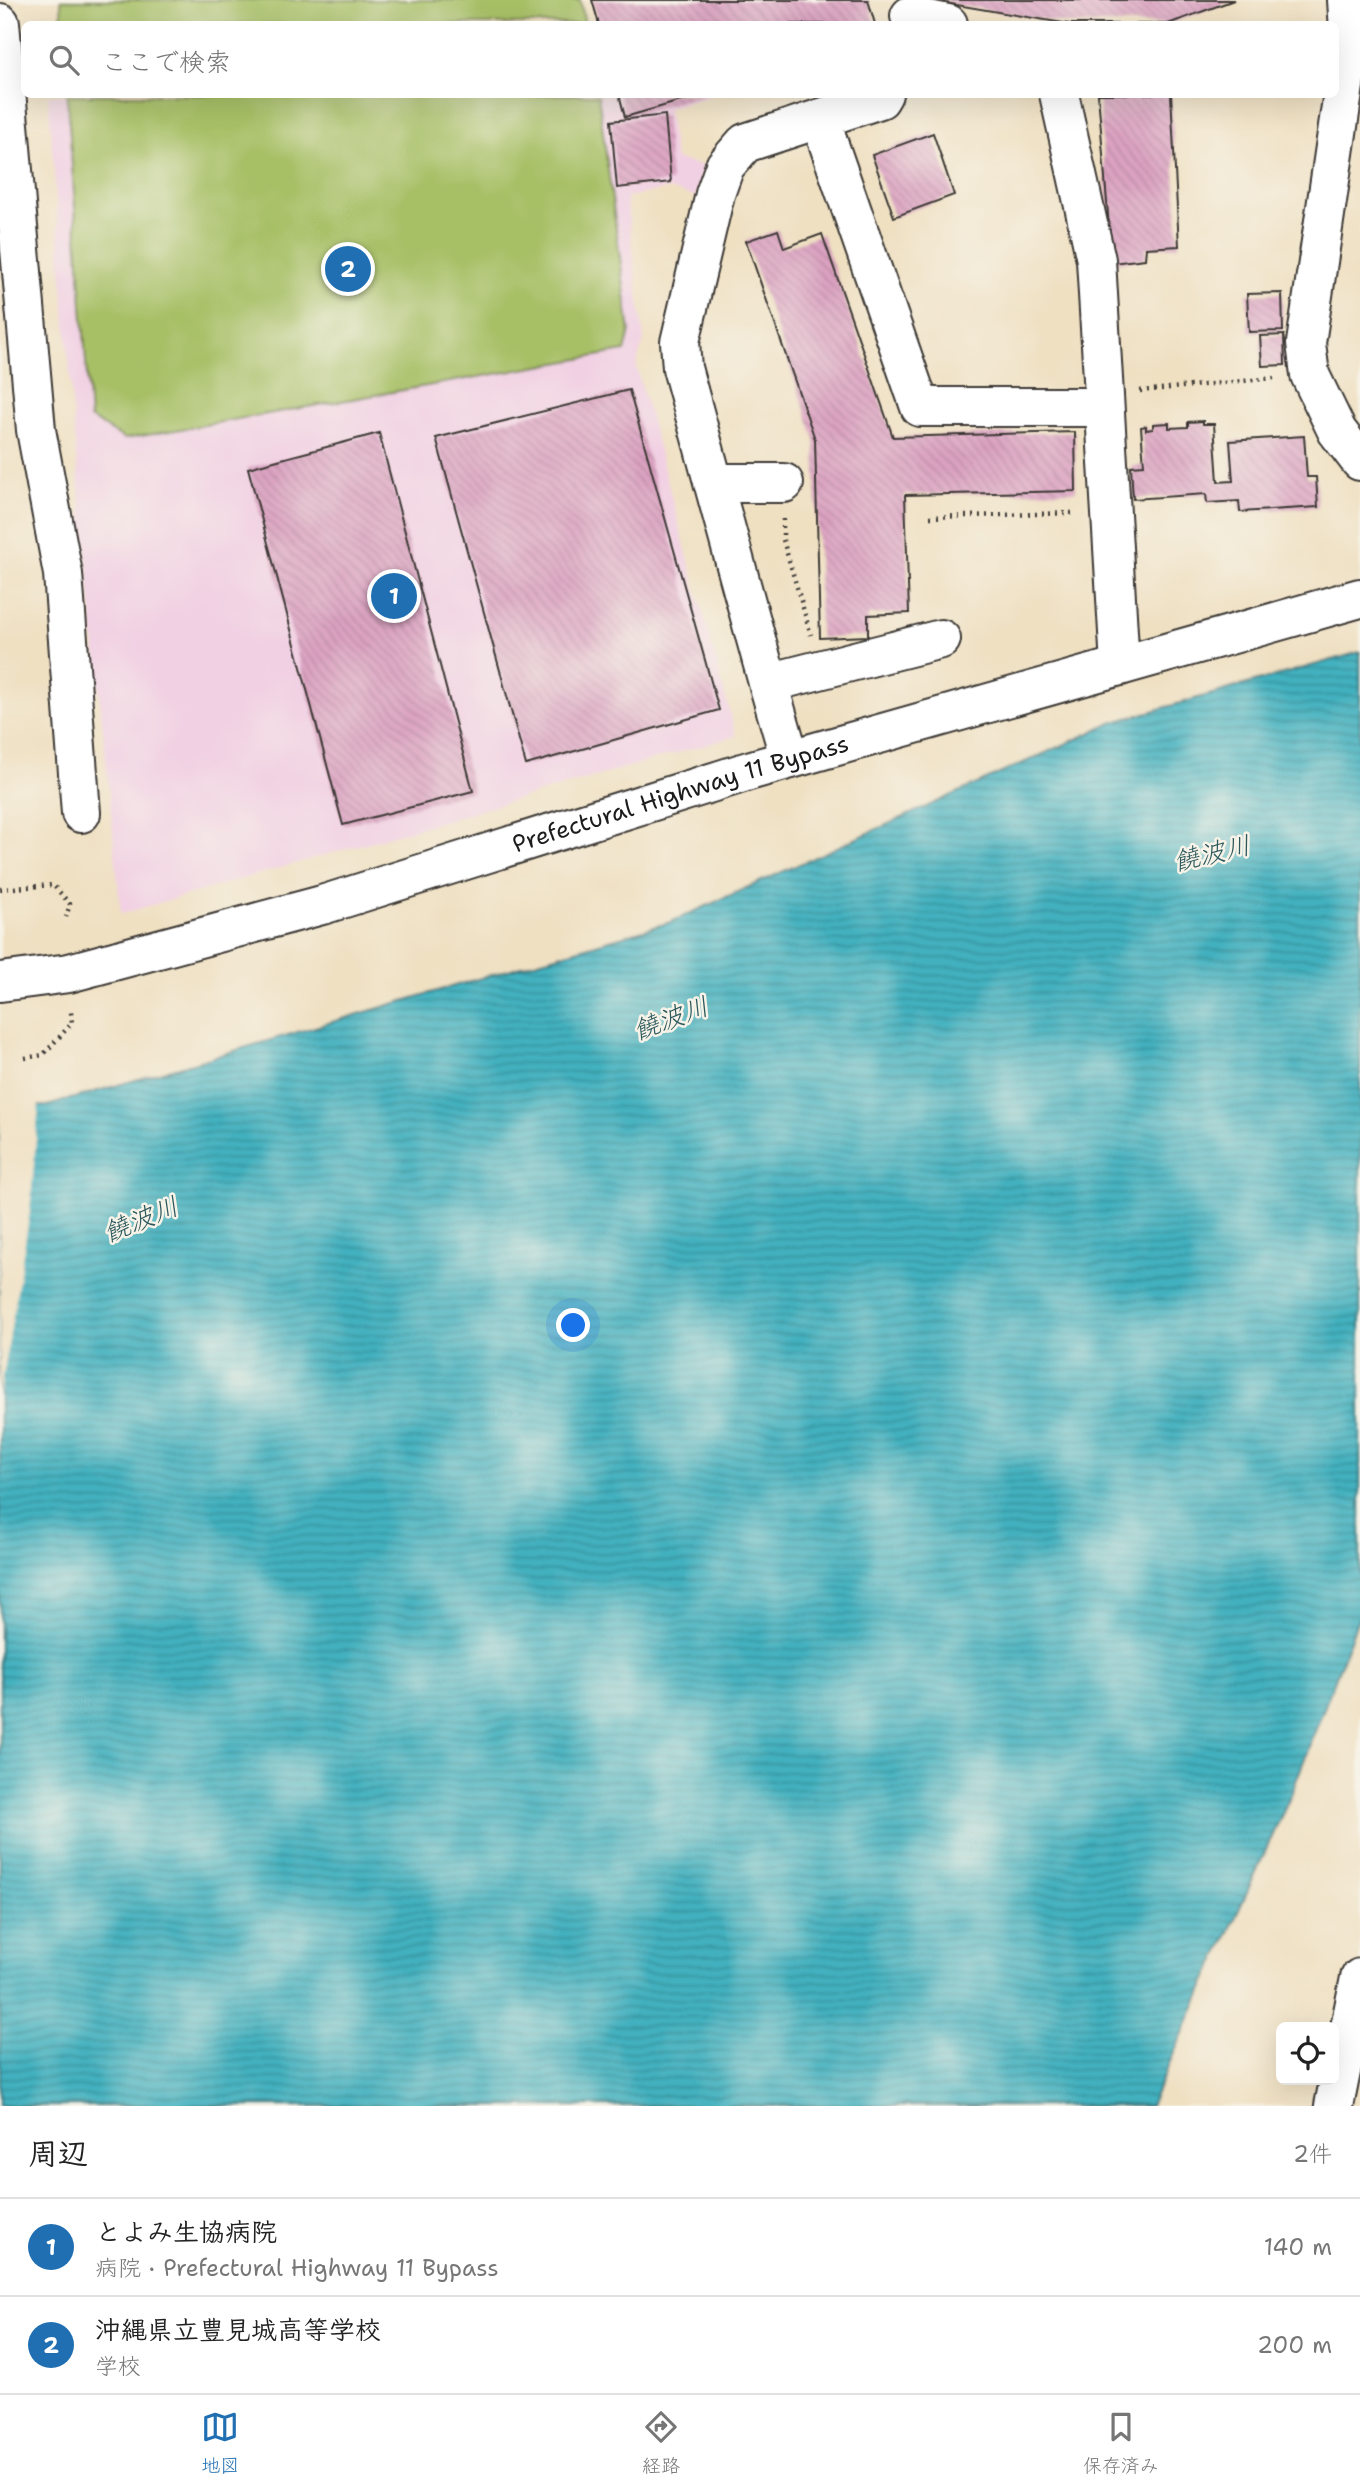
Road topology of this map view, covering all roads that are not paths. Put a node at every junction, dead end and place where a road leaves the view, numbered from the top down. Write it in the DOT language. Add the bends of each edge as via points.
graph roads {
  1 [pos="1347,0"];
  2 [pos="910,13"];
  3 [pos="937,21"];
  4 [pos="0,23"];
  5 [pos="881,98"];
  6 [pos="1060,98"];
  7 [pos="820,119"];
  8 [pos="1104,400"];
  9 [pos="1360,461"];
  10 [pos="713,483"];
  11 [pos="783,483"];
  12 [pos="1360,598"];
  13 [pos="941,639"];
  14 [pos="1120,666"];
  15 [pos="768,683"];
  16 [pos="790,759"];
  17 [pos="81,813"];
  18 [pos="0,982"];
  19 [pos="1360,1978"];
  20 [pos="1334,2106"];
  1 -- 9 [label="street" via="1349,45 1306,343 1310,374 1337,431"];
  2 -- 3 [label="street"];
  4 -- 17 [label="street" via="36,430 63,574"];
  5 -- 7 [label="street"];
  6 -- 8 [label="street" via="1096,260"];
  7 -- 8 [label="street" via="920,407"];
  7 -- 10 [label="street" via="746,143 724,166 715,194 680,342 682,368"];
  8 -- 14 [label="street"];
  10 -- 11 [label="street"];
  10 -- 15 [label="street"];
  12 -- 14 [label="street, Prefectural Highway 11 Bypass"];
  13 -- 15 [label="street"];
  14 -- 16 [label="street, Prefectural Highway 11 Bypass"];
  15 -- 16 [label="street"];
  16 -- 18 [label="street, Prefectural Highway 11 Bypass" via="322,905 69,973"];
  19 -- 20 [label="street"];
}
